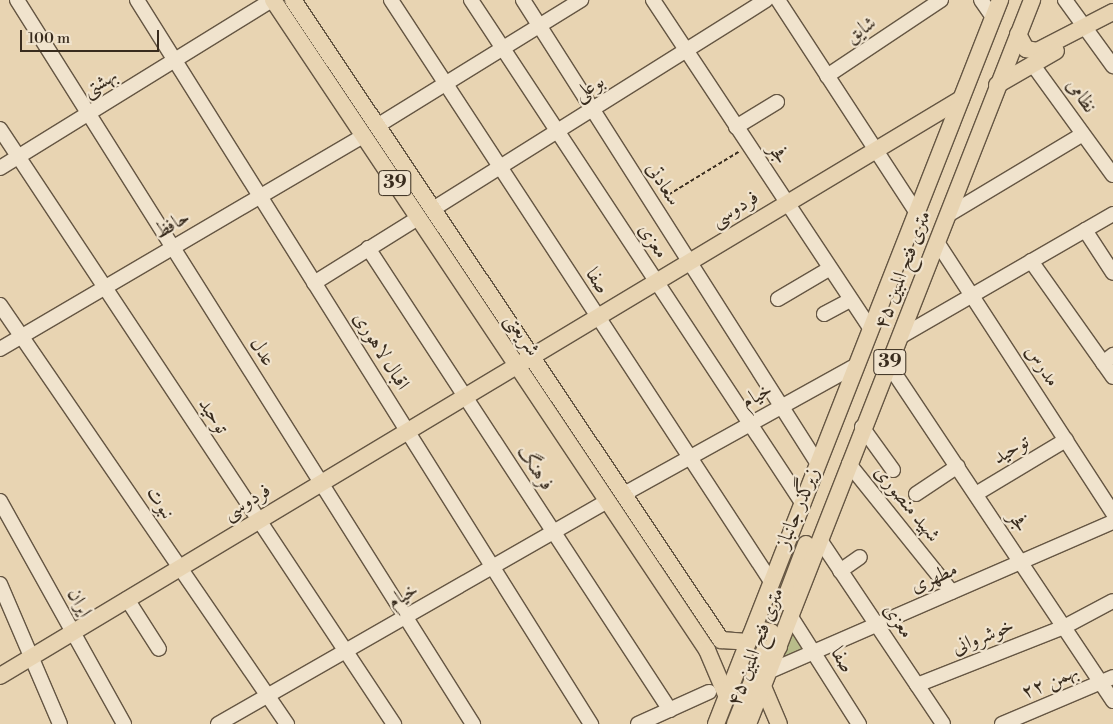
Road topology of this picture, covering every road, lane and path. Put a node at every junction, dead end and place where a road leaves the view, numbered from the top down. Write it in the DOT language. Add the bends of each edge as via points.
graph roads {
  1 [pos="18,0"];
  2 [pos="137,0"];
  3 [pos="272,0"];
  4 [pos="293,0"];
  5 [pos="391,0"];
  6 [pos="471,0"];
  7 [pos="523,0"];
  8 [pos="581,0"];
  9 [pos="653,0"];
  10 [pos="766,0"];
  11 [pos="778,0"];
  12 [pos="941,0"];
  13 [pos="981,0"];
  14 [pos="1000,0"];
  15 [pos="1032,0"];
  16 [pos="1064,0"];
  17 [pos="1113,12"];
  18 [pos="993,17"];
  19 [pos="540,26"];
  20 [pos="1086,29"];
  21 [pos="1018,34"];
  22 [pos="503,48"];
  23 [pos="686,50"];
  24 [pos="175,61"];
  25 [pos="1033,65"];
  26 [pos="1113,66"];
  27 [pos="827,76"];
  28 [pos="444,85"];
  29 [pos="997,85"];
  30 [pos="961,99"];
  31 [pos="777,102"];
  32 [pos="592,109"];
  33 [pos="89,113"];
  34 [pos="378,126"];
  35 [pos="736,127"];
  36 [pos="0,129"];
  37 [pos="557,131"];
  38 [pos="1083,134"];
  39 [pos="364,136"];
  40 [pos="748,146"];
  41 [pos="875,150"];
  42 [pos="19,156"];
  43 [pos="0,168"];
  44 [pos="499,168"];
  45 [pos="1113,176"];
  46 [pos="260,197"];
  47 [pos="652,204"];
  48 [pos="786,204"];
  49 [pos="433,209"];
  50 [pos="916,213"];
  51 [pos="1113,214"];
  52 [pos="948,215"];
  53 [pos="418,218"];
  54 [pos="1085,230"];
  55 [pos="937,242"];
  56 [pos="173,248"];
  57 [pos="368,248"];
  58 [pos="901,253"];
  59 [pos="1032,261"];
  60 [pos="689,262"];
  61 [pos="927,265"];
  62 [pos="829,268"];
  63 [pos="1113,273"];
  64 [pos="656,282"];
  65 [pos="314,283"];
  66 [pos="105,288"];
  67 [pos="972,295"];
  68 [pos="778,299"];
  69 [pos="850,300"];
  70 [pos="0,305"];
  71 [pos="824,314"];
  72 [pos="596,318"];
  73 [pos="871,329"];
  74 [pos="22,337"];
  75 [pos="900,337"];
  76 [pos="0,349"];
  77 [pos="532,356"];
  78 [pos="1108,359"];
  79 [pos="517,365"];
  80 [pos="857,365"];
  81 [pos="889,365"];
  82 [pos="1113,376"];
  83 [pos="464,396"];
  84 [pos="779,406"];
  85 [pos="748,423"];
  86 [pos="834,424"];
  87 [pos="408,431"];
  88 [pos="861,431"];
  89 [pos="1066,440"];
  90 [pos="688,458"];
  91 [pos="818,464"];
  92 [pos="849,464"];
  93 [pos="958,466"];
  94 [pos="893,470"];
  95 [pos="320,483"];
  96 [pos="624,494"];
  97 [pos="916,494"];
  98 [pos="976,494"];
  99 [pos="0,501"];
  100 [pos="608,501"];
  101 [pos="803,504"];
  102 [pos="1113,513"];
  103 [pos="4,516"];
  104 [pos="258,520"];
  105 [pos="1113,522"];
  106 [pos="554,532"];
  107 [pos="820,540"];
  108 [pos="860,557"];
  109 [pos="1021,562"];
  110 [pos="180,567"];
  111 [pos="493,568"];
  112 [pos="840,571"];
  113 [pos="0,584"];
  114 [pos="952,592"];
  115 [pos="127,599"];
  116 [pos="780,600"];
  117 [pos="1113,601"];
  118 [pos="6,617"];
  119 [pos="405,618"];
  120 [pos="876,625"];
  121 [pos="1064,626"];
  122 [pos="72,632"];
  123 [pos="721,640"];
  124 [pos="760,644"];
  125 [pos="159,649"];
  126 [pos="707,650"];
  127 [pos="347,652"];
  128 [pos="813,652"];
  129 [pos="31,657"];
  130 [pos="770,671"];
  131 [pos="0,676"];
  132 [pos="1107,679"];
  133 [pos="917,685"];
  134 [pos="764,689"];
  135 [pos="709,692"];
  136 [pos="268,696"];
  137 [pos="727,697"];
  138 [pos="1113,701"];
  139 [pos="670,710"];
  140 [pos="60,724"];
  141 [pos="124,724"];
  142 [pos="218,724"];
  143 [pos="287,724"];
  144 [pos="394,724"];
  145 [pos="473,724"];
  146 [pos="591,724"];
  147 [pos="638,724"];
  148 [pos="716,724"];
  149 [pos="725,724"];
  150 [pos="735,724"];
  151 [pos="748,724"];
  152 [pos="766,724"];
  153 [pos="778,724"];
  154 [pos="859,724"];
  155 [pos="943,724"];
  156 [pos="1002,724"];
  1 -- 33 [label="street, عدل"];
  2 -- 24 [label="street, اقبال لاهوری"];
  3 -- 24 [label="street, بهشتی"];
  3 -- 39 [label="main road, شریعتی / 39"];
  4 -- 34 [label="main road, شریعتی / 39"];
  5 -- 28 [label="street, صفا"];
  6 -- 22 [label="street, معزی"];
  7 -- 19 [label="street, سعادتی"];
  8 -- 19 [label="street"];
  9 -- 23 [label="street, فجر"];
  10 -- 23 [label="street, بوعلی"];
  11 -- 27 [label="street"];
  12 -- 27 [label="street, شایق"];
  13 -- 18 [label="street"];
  14 -- 18 [label="main road, ۴۵ متری فتح المبین / 39"];
  15 -- 21 [label="main road, ۴۵ متری فتح المبین / 39"];
  16 -- 20 [label="street"];
  17 -- 20 [label="main road"];
  18 -- 30 [label="main road, ۴۵ متری فتح المبین / 39"];
  19 -- 22 [label="street"];
  19 -- 32 [label="street, سعادتی"];
  20 -- 21 [label="main road" via="1031,52"];
  20 -- 25 [label="main road"];
  20 -- 26 [label="street"];
  21 -- 29 [label="main road, ۴۵ متری فتح المبین / 39"];
  22 -- 28 [label="street"];
  22 -- 37 [label="street, معزی"];
  23 -- 32 [label="street, بوعلی"];
  23 -- 35 [label="street, فجر"];
  24 -- 33 [label="street, بهشتی"];
  24 -- 46 [label="street, اقبال لاهوری"];
  25 -- 29 [label="main road"];
  25 -- 38 [label="street, نظامی"];
  27 -- 41 [label="street"];
  28 -- 34 [label="street"];
  28 -- 44 [label="street, صفا"];
  29 -- 52 [label="main road, ۴۵ متری فتح المبین / 39"];
  30 -- 41 [label="main road, فردوسی"];
  30 -- 50 [label="main road, ۴۵ متری فتح المبین / 39"];
  31 -- 35 [label="street"];
  32 -- 37 [label="street, بوعلی"];
  32 -- 47 [label="street, سعادتی"];
  33 -- 42 [label="street, بهشتی"];
  33 -- 56 [label="street, عدل"];
  34 -- 49 [label="main road, شریعتی / 39"];
  35 -- 40 [label="street, فجر"];
  36 -- 42 [label="street, توحید"];
  37 -- 44 [label="street, بوعلی"];
  37 -- 64 [label="street, معزی"];
  38 -- 45 [label="street, نظامی"];
  38 -- 52 [label="street"];
  39 -- 46 [label="street, حافظ"];
  39 -- 53 [label="main road, شریعتی / 39"];
  40 -- 47 [label="path"];
  40 -- 48 [label="street, فجر"];
  41 -- 48 [label="main road, فردوسی"];
  41 -- 50 [label="street"];
  42 -- 43 [label="street, بهشتی"];
  42 -- 66 [label="street, توحید"];
  44 -- 49 [label="street, بوعلی"];
  44 -- 72 [label="street, صفا"];
  46 -- 56 [label="street, حافظ"];
  46 -- 65 [label="street, اقبال لاهوری"];
  47 -- 60 [label="street, سعادتی"];
  48 -- 60 [label="main road, فردوسی"];
  48 -- 62 [label="street, فجر"];
  49 -- 77 [label="main road, شریعتی / 39"];
  50 -- 58 [label="main road, ۴۵ متری فتح المبین / 39"];
  51 -- 54 [label="street"];
  52 -- 55 [label="main road, ۴۵ متری فتح المبین / 39"];
  53 -- 57 [label="street"];
  53 -- 79 [label="main road, شریعتی / 39"];
  54 -- 59 [label="street"];
  54 -- 63 [label="street"];
  55 -- 61 [label="main road, ۴۵ متری فتح المبین / 39"];
  55 -- 67 [label="street, مدرس"];
  56 -- 66 [label="street, حافظ"];
  56 -- 95 [label="street, عدل"];
  57 -- 65 [label="street"];
  57 -- 83 [label="street, فرهنگ"];
  58 -- 61 [label="main road" via="912,253"];
  58 -- 73 [label="main road, ۴۵ متری فتح المبین / 39"];
  59 -- 67 [label="street"];
  59 -- 78 [label="street"];
  60 -- 64 [label="main road, فردوسی"];
  60 -- 84 [label="street, سعادتی"];
  61 -- 75 [label="main road, ۴۵ متری فتح المبین / 39"];
  62 -- 68 [label="street"];
  62 -- 69 [label="street, فجر"];
  64 -- 72 [label="main road, فردوسی"];
  64 -- 85 [label="street, معزی"];
  65 -- 87 [label="street, اقبال لاهوری"];
  66 -- 74 [label="street, حافظ"];
  66 -- 104 [label="street, توحید"];
  67 -- 75 [label="street"];
  67 -- 89 [label="street, مدرس"];
  69 -- 71 [label="street"];
  69 -- 73 [label="street, فجر"];
  70 -- 74 [label="street, نبوت"];
  72 -- 77 [label="main road, فردوسی"];
  72 -- 90 [label="street, صفا"];
  73 -- 80 [label="main road, ۴۵ متری فتح المبین / 39"];
  74 -- 76 [label="street, حافظ"];
  74 -- 110 [label="street, نبوت"];
  75 -- 81 [label="main road, ۴۵ متری فتح المبین / 39"];
  77 -- 79 [label="main road, فردوسی"];
  77 -- 96 [label="main road, شریعتی / 39"];
  78 -- 82 [label="street"];
  79 -- 83 [label="main road, فردوسی"];
  79 -- 100 [label="main road, شریعتی / 39"];
  80 -- 84 [label="street, خیام"];
  80 -- 86 [label="main road, ۴۵ متری فتح المبین / 39"];
  81 -- 88 [label="main road, ۴۵ متری فتح المبین / 39"];
  81 -- 93 [label="street, فجر"];
  83 -- 87 [label="main road, فردوسی"];
  83 -- 106 [label="street, فرهنگ"];
  84 -- 85 [label="street, خیام"];
  84 -- 91 [label="street, سعادتی"];
  85 -- 90 [label="street, خیام"];
  85 -- 101 [label="street, معزی"];
  86 -- 91 [label="main road, ۴۵ متری فتح المبین / 39"];
  86 -- 116 [label="main road, زیرگذر جانباز / 39" via="826,467"];
  87 -- 95 [label="main road, فردوسی"];
  87 -- 111 [label="street, اقبال لاهوری"];
  88 -- 92 [label="main road, ۴۵ متری فتح المبین / 39"];
  88 -- 94 [label="street"];
  88 -- 116 [label="main road, زیرگذر جانباز / 39" via="835,472"];
  89 -- 98 [label="street, توحید"];
  89 -- 102 [label="street, مدرس"];
  90 -- 96 [label="street, خیام"];
  90 -- 116 [label="street, صفا"];
  91 -- 101 [label="main road, ۴۵ متری فتح المبین / 39"];
  92 -- 107 [label="main road, ۴۵ متری فتح المبین / 39"];
  92 -- 114 [label="street, شهید منصوری"];
  93 -- 97 [label="street"];
  93 -- 98 [label="street, فجر"];
  95 -- 104 [label="main road, فردوسی"];
  95 -- 119 [label="street, عدل"];
  96 -- 123 [label="main road, شریعتی / 39"];
  98 -- 109 [label="street, فجر"];
  99 -- 103 [label="street, ایران"];
  100 -- 106 [label="street, خیام"];
  100 -- 126 [label="main road, شریعتی / 39"];
  101 -- 116 [label="main road, ۴۵ متری فتح المبین / 39"];
  103 -- 122 [label="street, ایران"];
  104 -- 110 [label="main road, فردوسی"];
  104 -- 127 [label="street, توحید"];
  105 -- 109 [label="street, مطهری"];
  106 -- 111 [label="street, خیام"];
  106 -- 139 [label="street, فرهنگ"];
  107 -- 112 [label="street, معزی"];
  107 -- 116 [label="main road, ۴۵ متری فتح المبین / 39"];
  108 -- 112 [label="street"];
  109 -- 114 [label="street, مطهری"];
  109 -- 121 [label="street, فجر"];
  110 -- 115 [label="main road, فردوسی"];
  110 -- 136 [label="street, نبوت"];
  111 -- 119 [label="street, خیام"];
  111 -- 146 [label="street, اقبال لاهوری"];
  112 -- 120 [label="street, معزی"];
  113 -- 118 [label="street"];
  114 -- 120 [label="street, مطهری"];
  115 -- 122 [label="main road, فردوسی"];
  115 -- 125 [label="street"];
  116 -- 124 [label="main road, ۴۵ متری فتح المبین / 39"];
  116 -- 124 [label="main road, ۴۵ متری فتح المبین / 39"];
  116 -- 128 [label="street, صفا"];
  117 -- 121 [label="street, خوشروانی"];
  118 -- 129 [label="street"];
  119 -- 127 [label="street, خیام"];
  119 -- 145 [label="street, عدل"];
  120 -- 128 [label="street, مطهری"];
  120 -- 133 [label="street, معزی"];
  121 -- 132 [label="street, فجر"];
  121 -- 133 [label="street, خوشروانی"];
  122 -- 129 [label="main road, فردوسی"];
  122 -- 141 [label="street, ایران"];
  123 -- 124 [label="main road"];
  123 -- 126 [label="main road" via="717,651"];
  124 -- 130 [label="main road, ۴۵ متری فتح المبین / 39"];
  124 -- 137 [label="main road, ۴۵ متری فتح المبین / 39"];
  124 -- 149 [label="main road, 39"];
  124 -- 150 [label="main road, 39"];
  126 -- 137 [label="main road, شریعتی / 39"];
  127 -- 136 [label="street, خیام"];
  127 -- 144 [label="street, توحید"];
  128 -- 130 [label="street, مطهری"];
  128 -- 154 [label="street, صفا"];
  129 -- 131 [label="main road, فردوسی"];
  129 -- 140 [label="street"];
  130 -- 134 [label="main road, ۴۵ متری فتح المبین / 39"];
  132 -- 138 [label="street, فجر"];
  132 -- 156 [label="street, ۲۲ بهمن"];
  133 -- 155 [label="street, معزی"];
  134 -- 151 [label="main road, ۴۵ متری فتح المبین / 39"];
  134 -- 153 [label="main road"];
  135 -- 139 [label="street"];
  136 -- 142 [label="street, خیام"];
  136 -- 143 [label="street, نبوت"];
  137 -- 148 [label="main road, ۴۵ متری فتح المبین / 39"];
  139 -- 147 [label="street"];
  152 -- 153 [label="main road"];
}
